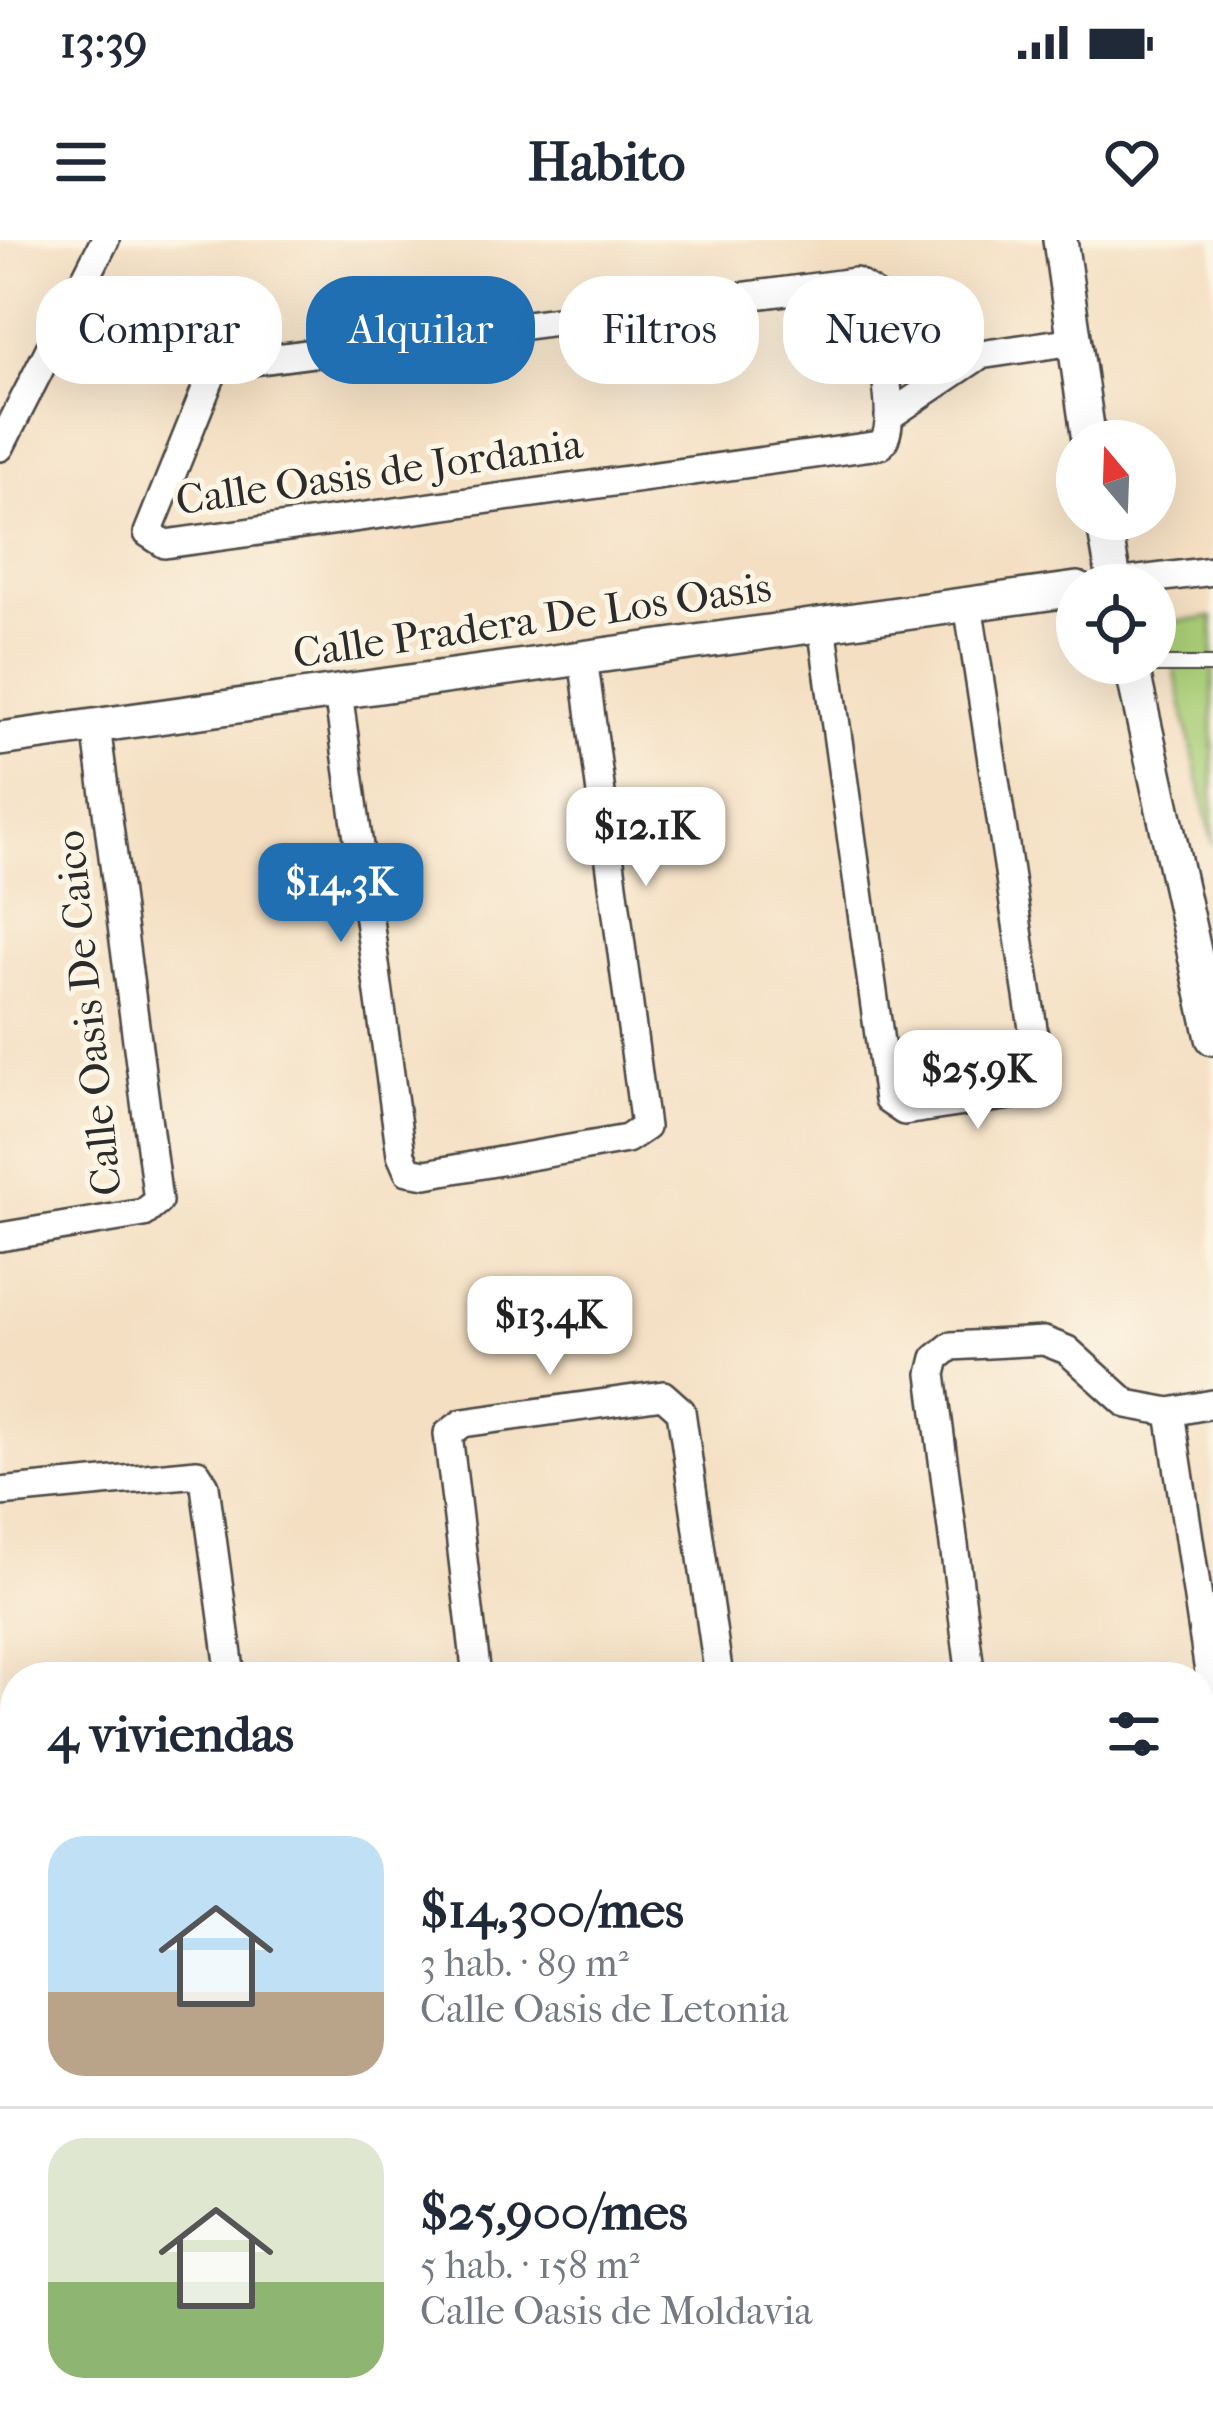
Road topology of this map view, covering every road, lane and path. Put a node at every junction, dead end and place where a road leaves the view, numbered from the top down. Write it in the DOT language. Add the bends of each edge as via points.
graph roads {
  1 [pos="105,240"];
  2 [pos="1060,240"];
  3 [pos="783,291"];
  4 [pos="1074,341"];
  5 [pos="984,354"];
  6 [pos="884,384"];
  7 [pos="937,384"];
  8 [pos="889,416"];
  9 [pos="1086,420"];
  10 [pos="0,448"];
  11 [pos="1213,571"];
  12 [pos="1176,576"];
  13 [pos="1056,592"];
  14 [pos="968,604"];
  15 [pos="822,625"];
  16 [pos="584,657"];
  17 [pos="1176,665"];
  18 [pos="1213,665"];
  19 [pos="1135,684"];
  20 [pos="338,692"];
  21 [pos="96,726"];
  22 [pos="0,739"];
  23 [pos="1213,1038"];
  24 [pos="0,1237"];
  25 [pos="1213,1404"];
  26 [pos="1170,1412"];
  27 [pos="0,1492"];
  28 [pos="229,1662"];
  29 [pos="475,1662"];
  30 [pos="717,1662"];
  31 [pos="969,1662"];
  32 [pos="1207,1662"];
  1 -- 10 [label="street"];
  2 -- 4 [label="street"];
  3 -- 8 [label="street, Calle Oasis de Jordania" via="229,362 212,374 148,532 165,544 880,445"];
  4 -- 5 [label="street, Calle Oasis de Jordania"];
  4 -- 9 [label="street"];
  6 -- 8 [label="street"];
  7 -- 8 [label="street, Calle Oasis de Jordania"];
  11 -- 12 [label="street"];
  13 -- 14 [label="street, Calle Pradera De Los Oasis"];
  14 -- 15 [label="street, Calle Pradera De Los Oasis"];
  14 -- 15 [label="street" via="1040,1074 1025,1093 924,1108 896,1110 888,1100"];
  15 -- 16 [label="street, Calle Pradera De Los Oasis"];
  16 -- 20 [label="street, Calle Pradera De Los Oasis"];
  16 -- 20 [label="street" via="645,1127 627,1139 426,1174 402,1165"];
  17 -- 18 [label="lane"];
  19 -- 23 [label="street"];
  20 -- 21 [label="street, Calle Pradera De Los Oasis"];
  21 -- 22 [label="street, Calle Pradera De Los Oasis"];
  21 -- 24 [label="street, Calle Oasis De Caico" via="158,1201 144,1213"];
  25 -- 26 [label="street"];
  26 -- 31 [label="street" via="1127,1404 1067,1350 1044,1341 951,1346 936,1358"];
  26 -- 32 [label="street"];
  27 -- 28 [label="street" via="197,1474 206,1486"];
  29 -- 30 [label="street" via="446,1444 454,1428 654,1395 671,1398 681,1411"];
}
